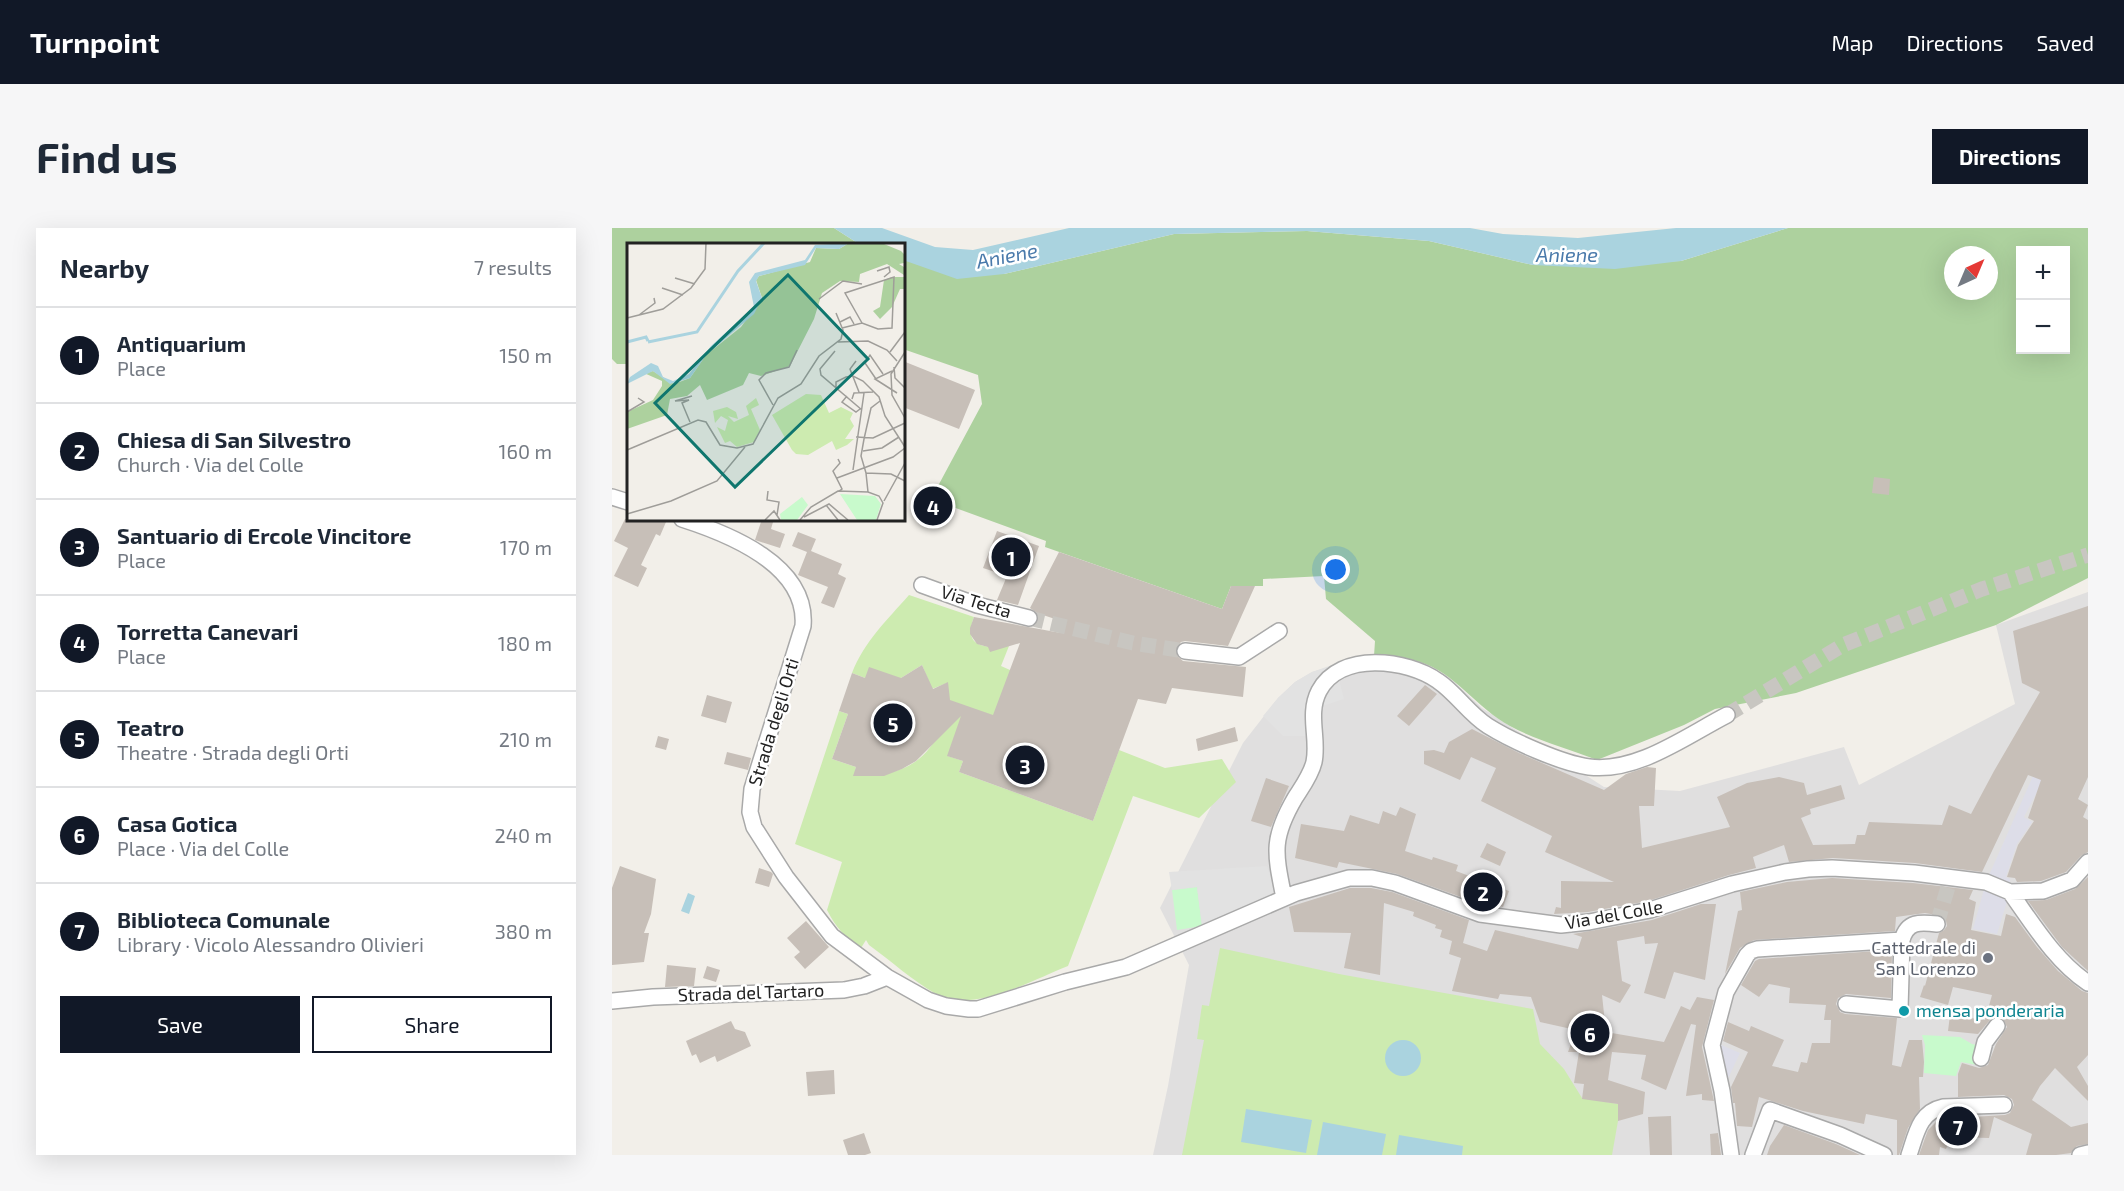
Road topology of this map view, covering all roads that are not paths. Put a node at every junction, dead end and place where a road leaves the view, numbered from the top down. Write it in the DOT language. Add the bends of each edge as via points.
graph roads {
  1 [pos="612,497"];
  2 [pos="627,502"];
  3 [pos="688,520"];
  4 [pos="710,524"];
  5 [pos="922,585"];
  6 [pos="1029,618"];
  7 [pos="1279,631"];
  8 [pos="1185,651"];
  9 [pos="1727,715"];
  10 [pos="2088,862"];
  11 [pos="2010,892"];
  12 [pos="1284,898"];
  13 [pos="1937,924"];
  14 [pos="1902,940"];
  15 [pos="1159,953"];
  16 [pos="887,977"];
  17 [pos="2088,983"];
  18 [pos="612,1000"];
  19 [pos="1846,1004"];
  20 [pos="1998,1026"];
  21 [pos="1981,1058"];
  22 [pos="2004,1105"];
  23 [pos="2088,1153"];
  24 [pos="1731,1155"];
  25 [pos="1753,1155"];
  26 [pos="1884,1155"];
  27 [pos="1909,1155"];
  28 [pos="2080,1155"];
  1 -- 2 [label="street"];
  3 -- 4 [label="street, Strada degli Orti"];
  4 -- 16 [label="street, Strada degli Orti" via="772,562 792,585 804,609 803,626 752,789 750,812 754,827 829,933"];
  5 -- 6 [label="street, Via Tecta"];
  7 -- 8 [label="street" via="1239,657"];
  9 -- 12 [label="street" via="1635,761 1596,767 1571,763 1496,730 1438,681 1409,668 1350,666 1331,676 1317,697 1314,762 1277,839 1276,858"];
  10 -- 11 [label="street" via="2072,880 2043,891"];
  11 -- 12 [label="street, Via del Colle" via="1986,882 1951,877 1844,868 1808,869 1732,884 1650,910 1561,925 1480,914 1395,883 1365,878 1346,878"];
  11 -- 17 [label="street" via="2055,953"];
  12 -- 15 [label="street, Via del Colle"];
  13 -- 14 [label="street" via="1914,924"];
  14 -- 19 [label="street" via="1900,1009"];
  14 -- 24 [label="street" via="1751,951 1726,992 1712,1041"];
  15 -- 16 [label="street, Strada degli Orti" via="1126,967 978,1009 932,1002"];
  16 -- 18 [label="street, Strada del Tartaro" via="844,990"];
  20 -- 21 [label="street" via="1985,1042"];
  22 -- 27 [label="street" via="1933,1110 1921,1121"];
  23 -- 28 [label="street"];
  25 -- 26 [label="street" via="1770,1110"];
}
